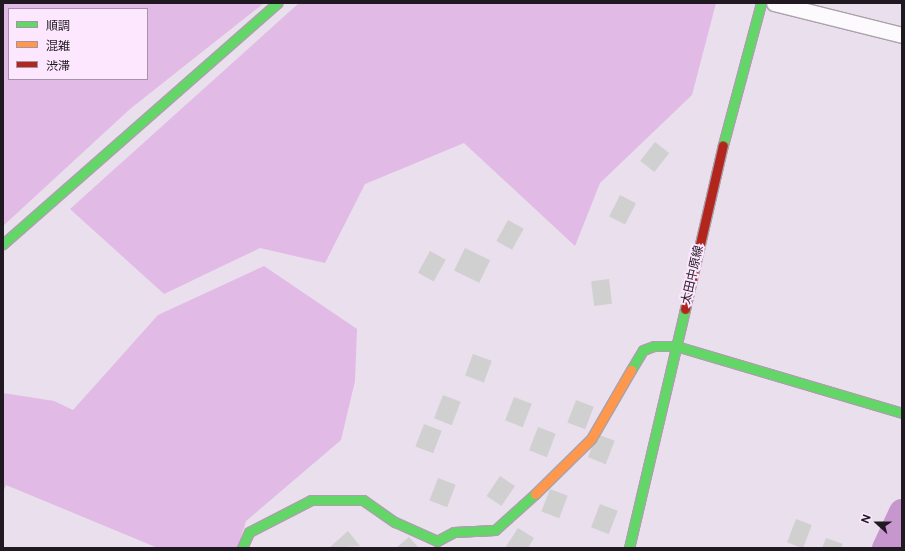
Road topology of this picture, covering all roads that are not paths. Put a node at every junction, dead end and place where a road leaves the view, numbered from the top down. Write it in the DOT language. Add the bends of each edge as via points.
graph roads {
  1 [pos="277,3"];
  2 [pos="761,3"];
  3 [pos="774,3"];
  4 [pos="902,35"];
  5 [pos="3,244"];
  6 [pos="676,346"];
  7 [pos="902,413"];
  8 [pos="242,548"];
  9 [pos="629,548"];
  1 -- 5 [label="street"];
  2 -- 6 [label="street, 太田中原線" via="726,133"];
  3 -- 4 [label="street"];
  6 -- 7 [label="street"];
  6 -- 8 [label="street" via="654,346 643,350 590,439 561,471 495,530 454,532 437,541 395,522 363,500 311,500 249,532"];
  6 -- 9 [label="street, 太田中原線"];
}
